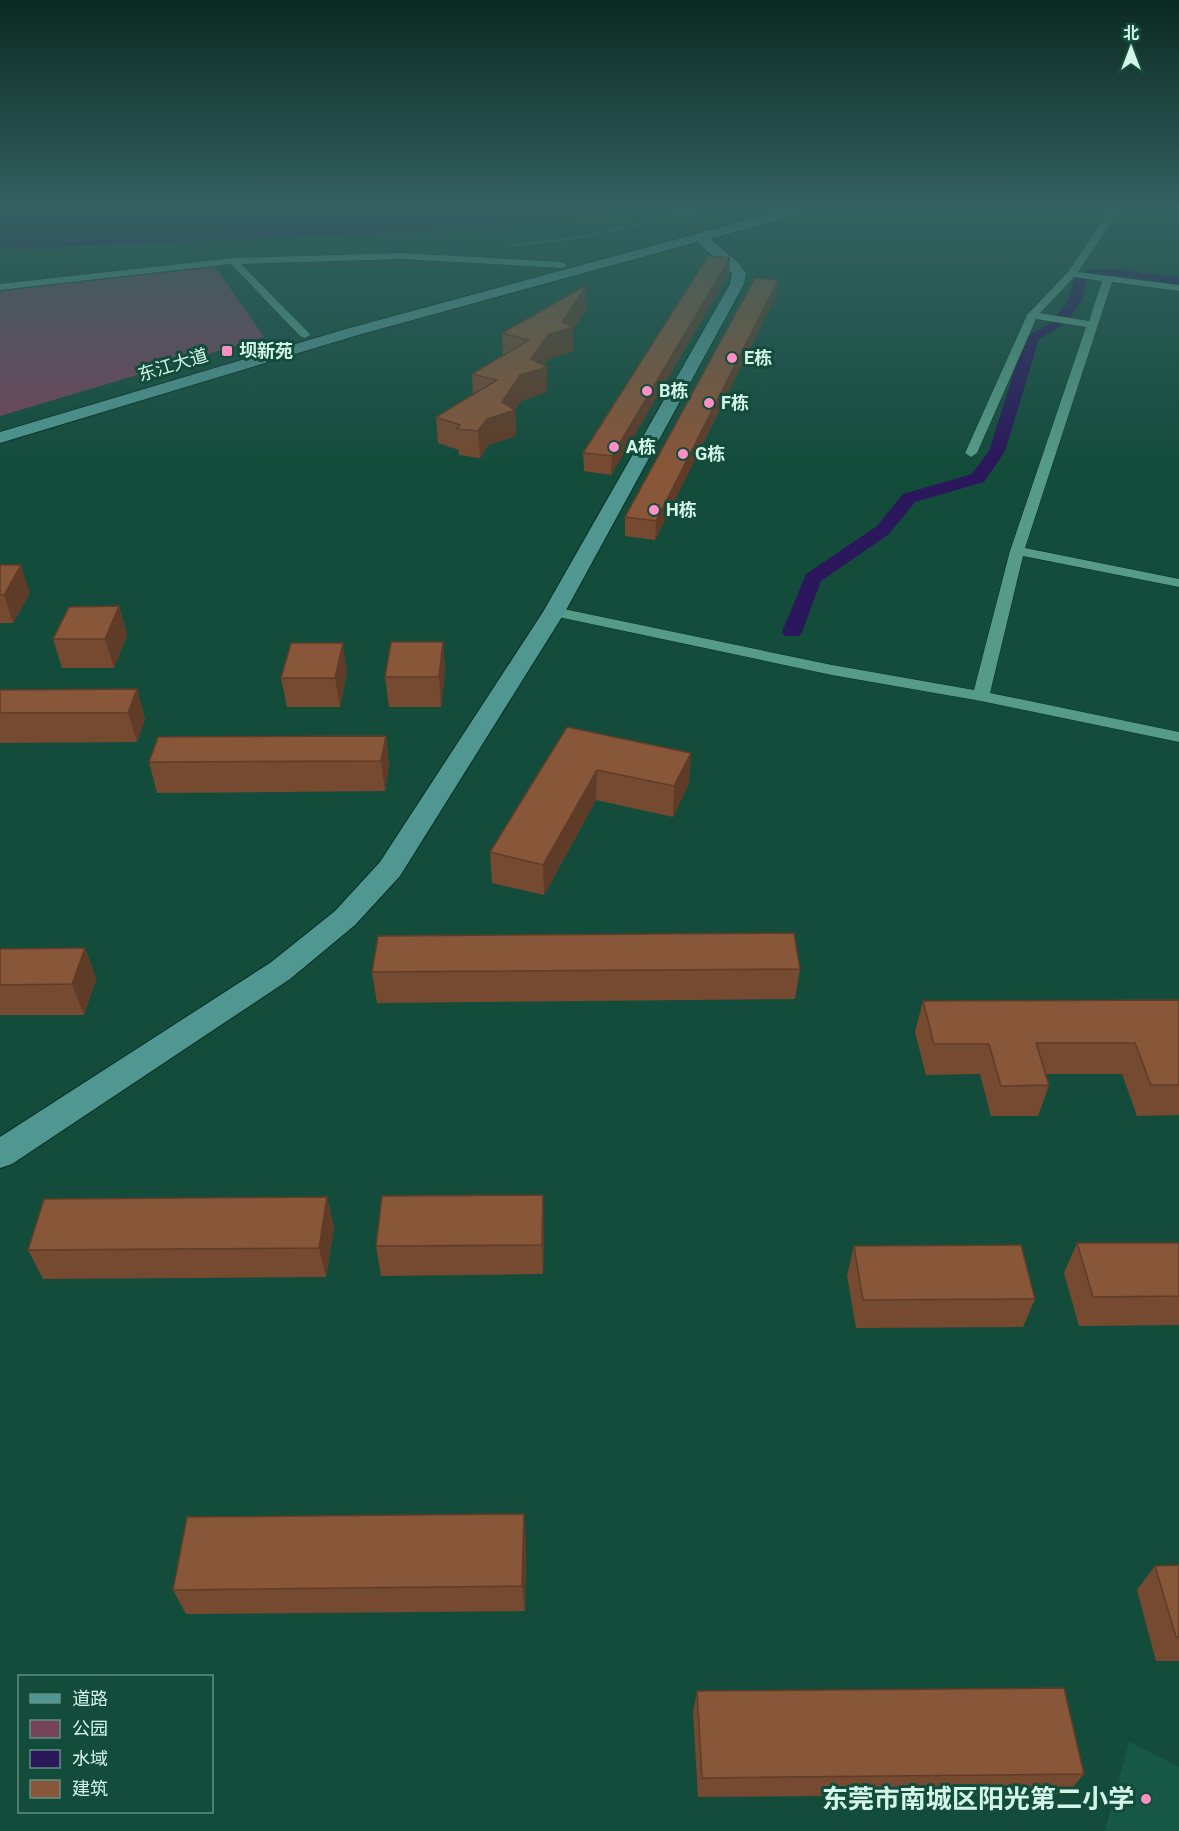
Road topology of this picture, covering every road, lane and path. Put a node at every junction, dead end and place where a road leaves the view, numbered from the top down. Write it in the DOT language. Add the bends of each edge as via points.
graph roads {
  1 [pos="264,292"];
  2 [pos="461,292"];
  3 [pos="496,292"];
  4 [pos="732,292"];
  5 [pos="1054,292"];
  6 [pos="1103,292"];
  7 [pos="1032,315"];
  8 [pos="1092,326"];
  9 [pos="305,335"];
  10 [pos="0,426"];
  11 [pos="0,438"];
  12 [pos="971,453"];
  13 [pos="1017,551"];
  14 [pos="1179,583"];
  15 [pos="554,612"];
  16 [pos="981,696"];
  17 [pos="1179,737"];
  18 [pos="280,971"];
  19 [pos="0,1131"];
  20 [pos="0,1154"];
  1 -- 9 [label="street"];
  2 -- 9 [label="main road, 东江大道"];
  3 -- 11 [label="main road, 东江大道"];
  4 -- 15 [label="main road"];
  5 -- 7 [label="street"];
  6 -- 8 [label="street"];
  7 -- 8 [label="street"];
  7 -- 12 [label="street"];
  8 -- 13 [label="street"];
  9 -- 10 [label="main road, 东江大道"];
  13 -- 14 [label="street"];
  13 -- 16 [label="street"];
  15 -- 16 [label="street" via="832,670"];
  15 -- 18 [label="main road" via="390,869 345,918"];
  16 -- 17 [label="street"];
  18 -- 19 [label="main road"];
  18 -- 20 [label="main road"];
}
